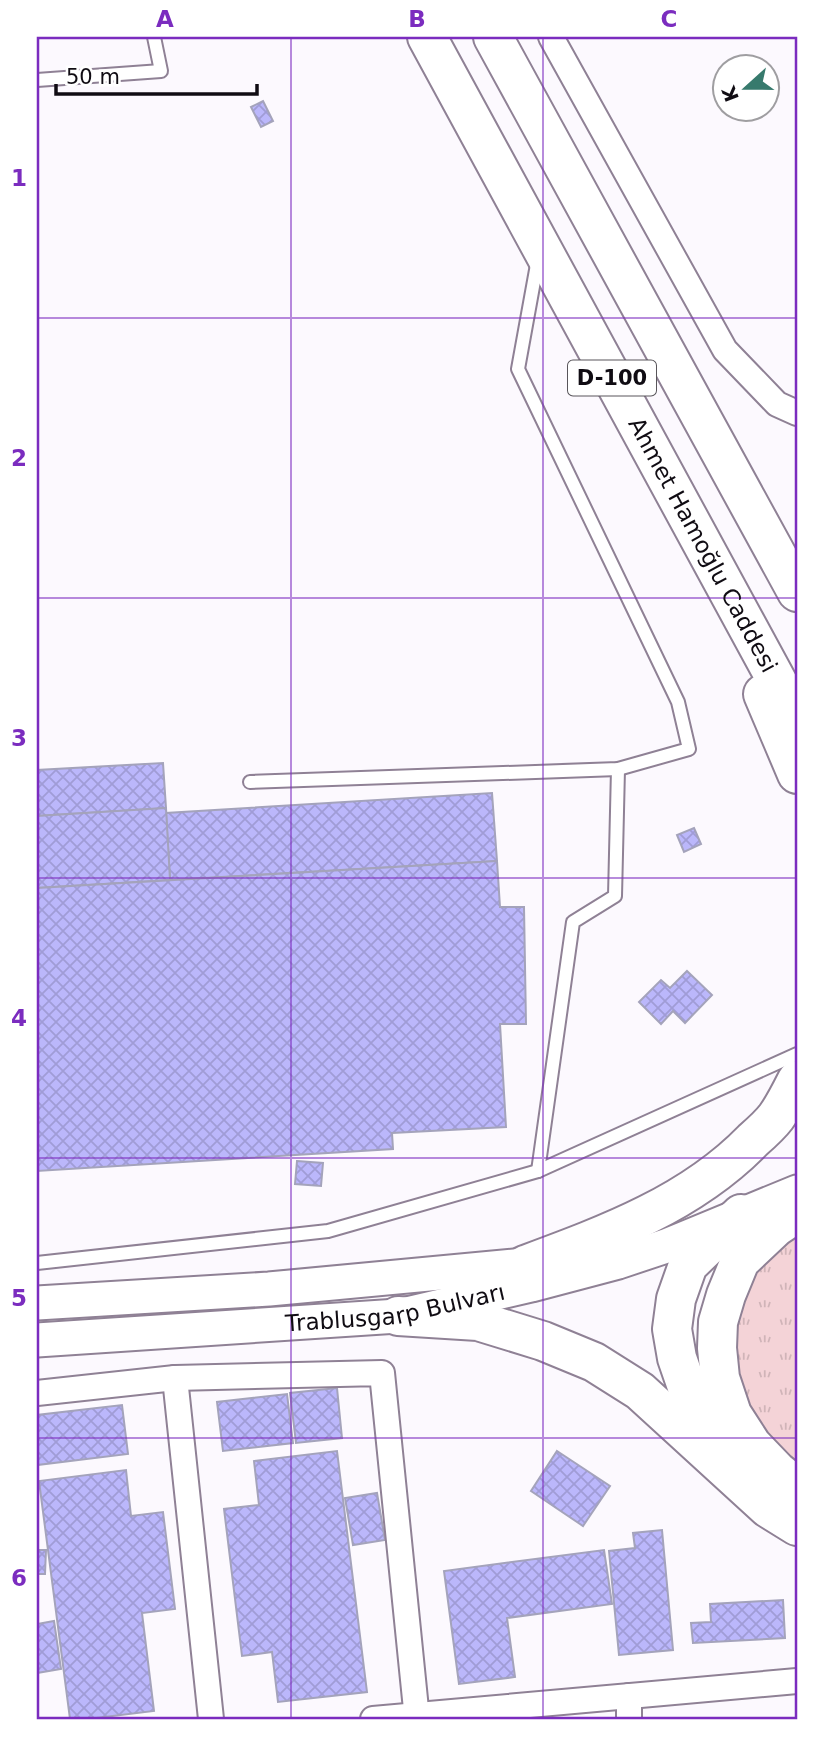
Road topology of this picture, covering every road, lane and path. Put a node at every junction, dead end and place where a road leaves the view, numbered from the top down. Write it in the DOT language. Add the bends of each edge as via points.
graph roads {
  1 [pos="154,37"];
  2 [pos="427,37"];
  3 [pos="493,37"];
  4 [pos="551,37"];
  5 [pos="37,80"];
  6 [pos="540,245"];
  7 [pos="797,413"];
  8 [pos="751,506"];
  9 [pos="700,539"];
  10 [pos="797,568"];
  11 [pos="797,593"];
  12 [pos="797,718"];
  13 [pos="618,769"];
  14 [pos="797,774"];
  15 [pos="250,782"];
  16 [pos="797,1054"];
  17 [pos="797,1080"];
  18 [pos="538,1171"];
  19 [pos="797,1192"];
  20 [pos="797,1213"];
  21 [pos="741,1214"];
  22 [pos="37,1263"];
  23 [pos="525,1265"];
  24 [pos="37,1303"];
  25 [pos="398,1316"];
  26 [pos="37,1340"];
  27 [pos="174,1378"];
  28 [pos="37,1393"];
  29 [pos="740,1483"];
  30 [pos="797,1487"];
  31 [pos="797,1526"];
  32 [pos="797,1681"];
  33 [pos="629,1708"];
  34 [pos="417,1717"];
  35 [pos="211,1719"];
  36 [pos="373,1719"];
  1 -- 5 [label="lane" via="161,71"];
  2 -- 6 [label="highway, Ahmet Hamoğlu Caddesi / D-100"];
  3 -- 8 [label="highway, D-100"];
  4 -- 7 [label="street" via="725,350 777,404"];
  6 -- 9 [label="highway, Ahmet Hamoğlu Caddesi / D-100"];
  6 -- 13 [label="lane" via="518,369 678,702 689,750"];
  8 -- 10 [label="highway"];
  8 -- 11 [label="highway, D-100"];
  9 -- 12 [label="highway, Ahmet Hamoğlu Caddesi / D-100"];
  9 -- 14 [label="highway"];
  13 -- 15 [label="lane"];
  13 -- 18 [label="lane" via="615,896 573,922"];
  16 -- 18 [label="lane"];
  17 -- 23 [label="highway" via="776,1117 741,1153 701,1184 611,1233"];
  18 -- 22 [label="lane" via="328,1231"];
  19 -- 21 [label="main road, Trablusgarp Bulvarı"];
  20 -- 30 [label="highway" via="740,1261 718,1322 717,1348 720,1378 732,1414 752,1445"];
  21 -- 23 [label="main road, Trablusgarp Bulvarı" via="616,1248"];
  21 -- 25 [label="main road, Trablusgarp Bulvarı" via="618,1262"];
  21 -- 29 [label="highway" via="688,1265 672,1329 677,1359 704,1430"];
  23 -- 24 [label="main road, Trablusgarp Bulvarı" via="269,1289"];
  25 -- 26 [label="main road, Trablusgarp Bulvarı"];
  25 -- 29 [label="highway" via="478,1321 594,1362 640,1391"];
  27 -- 28 [label="street"];
  27 -- 34 [label="street" via="382,1373"];
  27 -- 35 [label="street"];
  29 -- 31 [label="highway"];
  32 -- 33 [label="street"];
  33 -- 34 [label="street"];
  34 -- 36 [label="street"];
}
